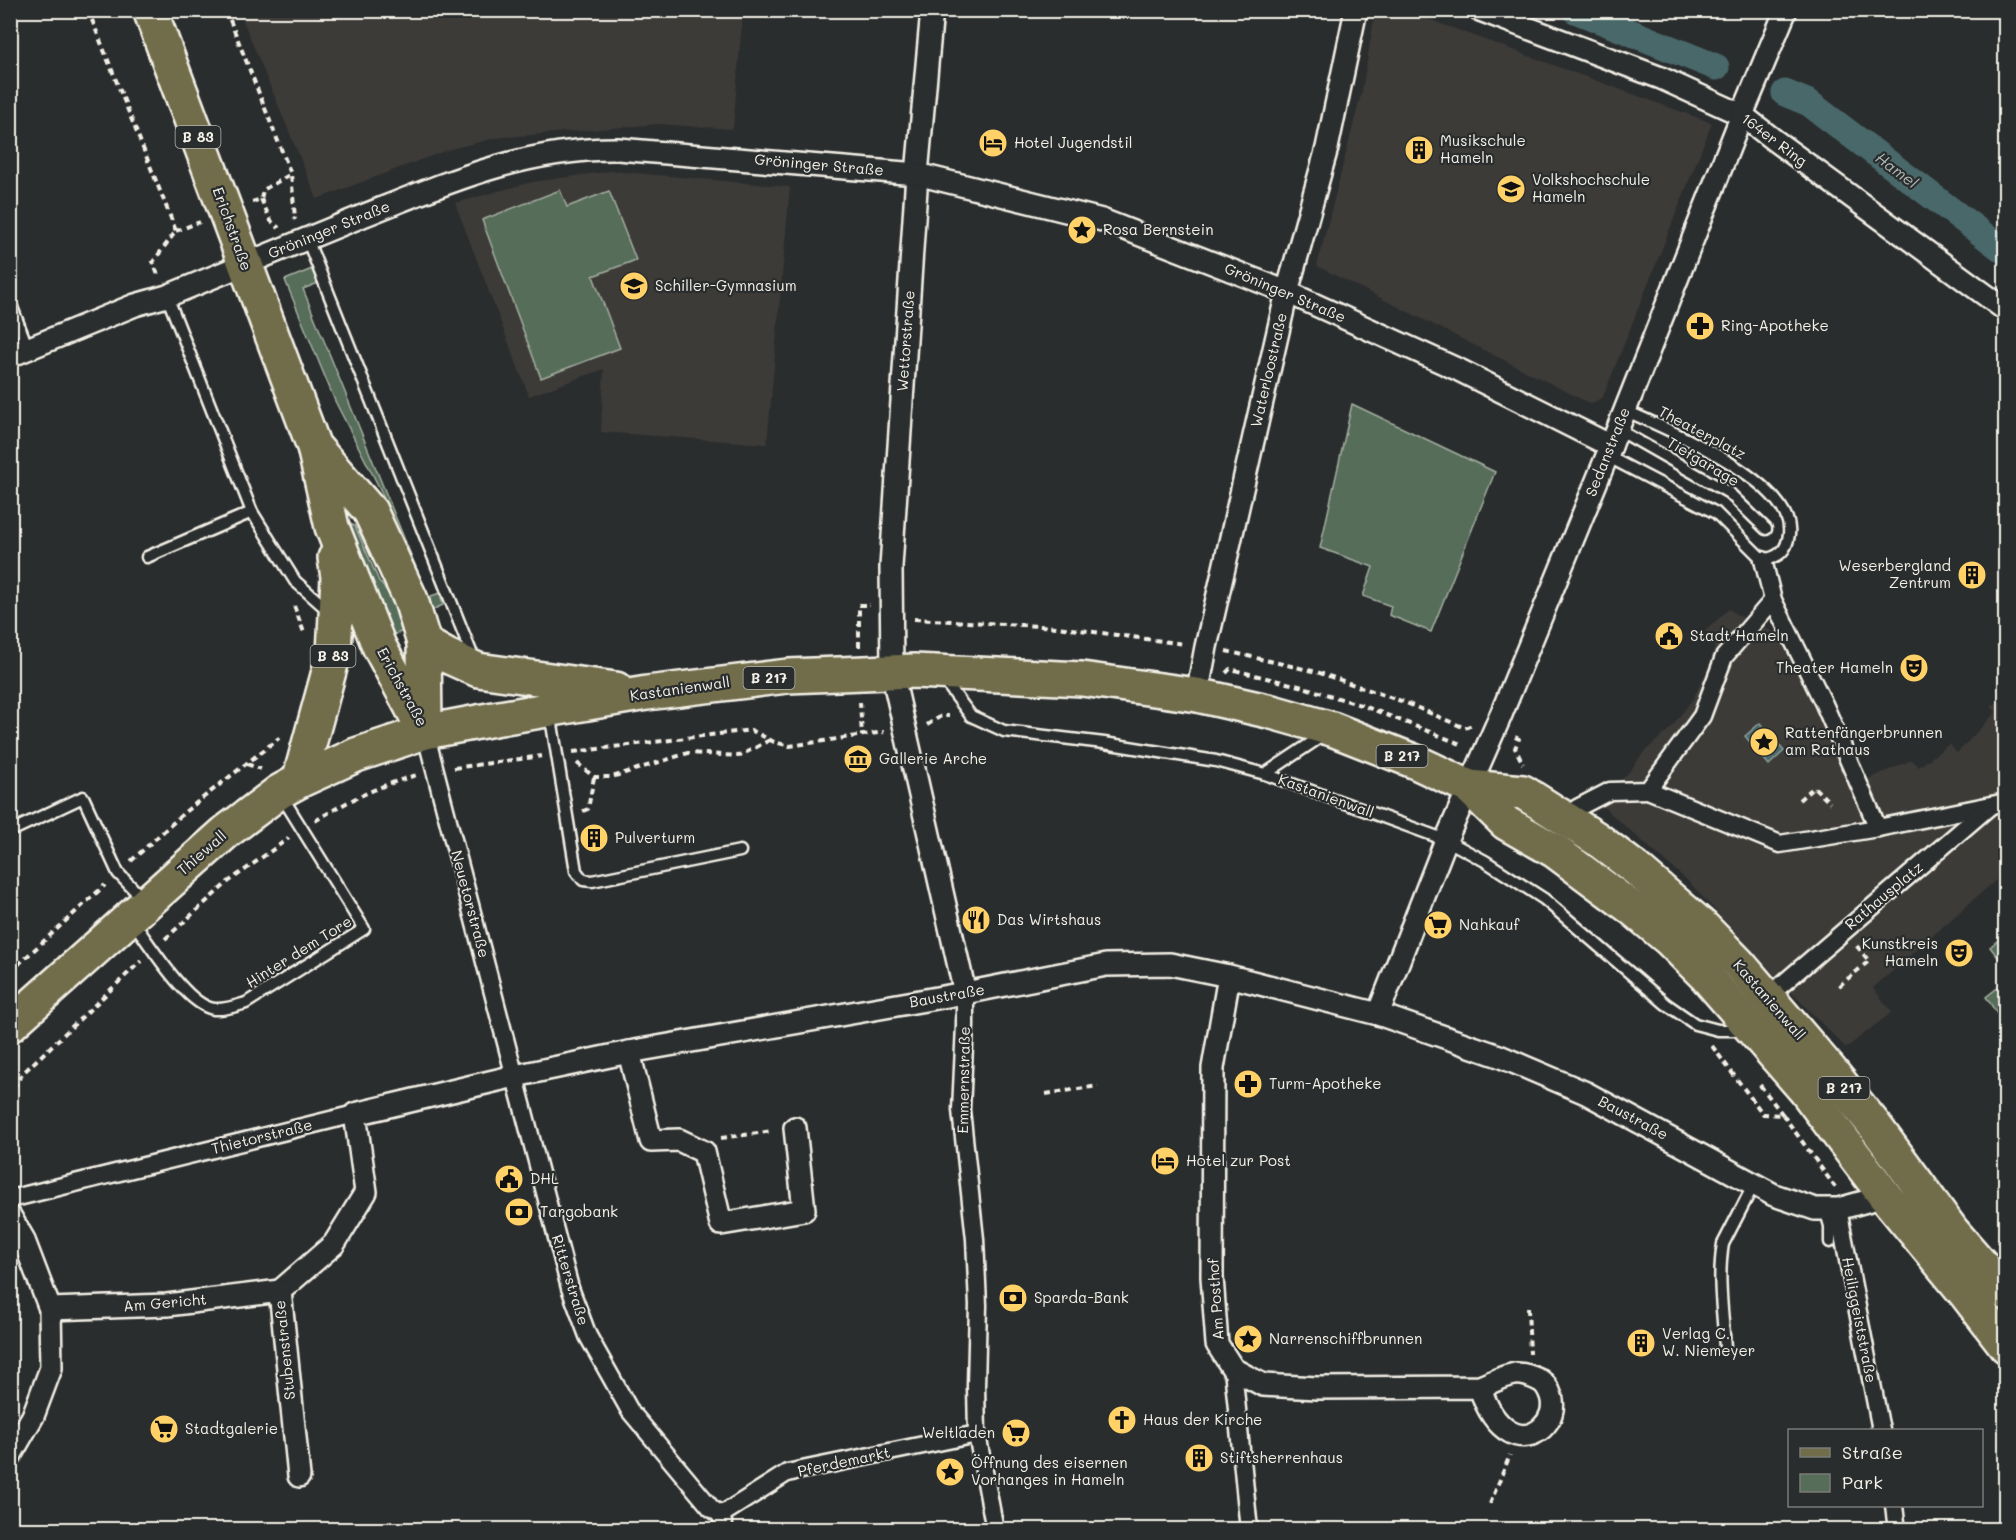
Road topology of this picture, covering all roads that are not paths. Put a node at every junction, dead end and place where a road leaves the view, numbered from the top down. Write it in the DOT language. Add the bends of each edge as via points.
graph roads {
  1 [pos="150,10"];
  2 [pos="932,10"];
  3 [pos="1356,10"];
  4 [pos="1480,10"];
  5 [pos="1786,10"];
  6 [pos="1743,115"];
  7 [pos="917,174"];
  8 [pos="307,239"];
  9 [pos="245,264"];
  10 [pos="1287,292"];
  11 [pos="167,296"];
  12 [pos="10,302"];
  13 [pos="2006,310"];
  14 [pos="19,352"];
  15 [pos="1615,435"];
  16 [pos="314,447"];
  17 [pos="252,512"];
  18 [pos="332,527"];
  19 [pos="1766,529"];
  20 [pos="147,557"];
  21 [pos="1763,560"];
  22 [pos="1773,600"];
  23 [pos="336,616"];
  24 [pos="424,643"];
  25 [pos="478,670"];
  26 [pos="892,672"];
  27 [pos="938,672"];
  28 [pos="647,693"];
  29 [pos="1197,695"];
  30 [pos="550,709"];
  31 [pos="1332,729"];
  32 [pos="425,732"];
  33 [pos="1265,774"];
  34 [pos="289,786"];
  35 [pos="1469,788"];
  36 [pos="1648,790"];
  37 [pos="1998,804"];
  38 [pos="1576,808"];
  39 [pos="1878,828"];
  40 [pos="15,829"];
  41 [pos="1446,840"];
  42 [pos="740,851"];
  43 [pos="138,911"];
  44 [pos="1229,976"];
  45 [pos="1779,987"];
  46 [pos="965,993"];
  47 [pos="1378,1014"];
  48 [pos="12,1021"];
  49 [pos="1753,1030"];
  50 [pos="629,1052"];
  51 [pos="515,1076"];
  52 [pos="355,1114"];
  53 [pos="795,1128"];
  54 [pos="1754,1184"];
  55 [pos="1885,1196"];
  56 [pos="10,1200"];
  57 [pos="1837,1208"];
  58 [pos="10,1216"];
  59 [pos="1830,1242"];
  60 [pos="279,1291"];
  61 [pos="2006,1293"];
  62 [pos="50,1309"];
  63 [pos="2006,1346"];
  64 [pos="1725,1348"];
  65 [pos="1233,1369"];
  66 [pos="1480,1387"];
  67 [pos="1881,1429"];
  68 [pos="977,1434"];
  69 [pos="10,1456"];
  70 [pos="299,1476"];
  71 [pos="1894,1507"];
  72 [pos="723,1522"];
  73 [pos="995,1530"];
  74 [pos="1249,1530"];
  75 [pos="1897,1530"];
  1 -- 9 [label="main road, Erichstraße / B 83"];
  2 -- 7 [label="street, Wettorstraße"];
  3 -- 10 [label="street, Waterloostraße" via="1327,148"];
  4 -- 6 [label="street, 164er Ring" via="1661,78"];
  5 -- 6 [label="street, Sedanstraße"];
  6 -- 13 [label="street, 164er Ring"];
  6 -- 15 [label="street, Sedanstraße"];
  7 -- 8 [label="street, Gröninger Straße" via="595,148 502,164"];
  7 -- 10 [label="street, Gröninger Straße" via="1102,220"];
  7 -- 26 [label="street, Wettorstraße" via="891,567"];
  8 -- 9 [label="street, Gröninger Straße"];
  8 -- 25 [label="lane"];
  9 -- 11 [label="street, Gröninger Straße"];
  9 -- 16 [label="main road, Erichstraße / B 83"];
  10 -- 15 [label="street, Gröninger Straße"];
  10 -- 29 [label="street, Waterloostraße"];
  11 -- 14 [label="street, Gröninger Straße"];
  11 -- 17 [label="lane"];
  12 -- 14 [label="lane"];
  15 -- 19 [label="lane, Tiefgarage" via="1729,493"];
  15 -- 21 [label="lane" via="1716,513"];
  15 -- 21 [label="lane, Theaterplatz" via="1691,441 1738,468 1767,491 1783,508 1790,524 1788,544 1776,557"];
  15 -- 35 [label="street, Sedanstraße"];
  16 -- 18 [label="main road, Erichstraße / B 83"];
  16 -- 24 [label="main road, Erichstraße / B 83" via="370,511 411,600"];
  17 -- 20 [label="lane"];
  17 -- 23 [label="lane" via="295,580"];
  18 -- 23 [label="main road, B 83" via="338,577"];
  18 -- 32 [label="main road, Erichstraße / B 83" via="379,646"];
  21 -- 22 [label="street"];
  22 -- 36 [label="street" via="1724,657 1702,716"];
  22 -- 39 [label="street"];
  23 -- 34 [label="main road, B 83" via="334,653"];
  24 -- 25 [label="main road"];
  24 -- 32 [label="main road, Erichstraße / B 83"];
  25 -- 28 [label="main road"];
  26 -- 27 [label="main road, Kastanienwall / B 217"];
  26 -- 28 [label="main road, Kastanienwall / B 217" via="788,676"];
  26 -- 46 [label="street, Emmernstraße"];
  27 -- 29 [label="main road, Kastanienwall / B 217" via="1082,679"];
  27 -- 33 [label="lane, Kastanienwall" via="971,716 1004,731 1216,761"];
  28 -- 30 [label="main road, Kastanienwall / B 217"];
  29 -- 31 [label="main road, Kastanienwall / B 217"];
  30 -- 32 [label="main road, Kastanienwall / B 217"];
  30 -- 42 [label="lane" via="576,871 583,880"];
  31 -- 33 [label="lane, Kastanienwall"];
  31 -- 35 [label="main road, Kastanienwall / B 217"];
  32 -- 34 [label="main road, Thiewall" via="356,755"];
  32 -- 51 [label="street, Neuetorstraße"];
  33 -- 41 [label="lane, Kastanienwall"];
  34 -- 43 [label="main road, Thiewall" via="226,832"];
  34 -- 43 [label="lane, Hinter dem Tore" via="302,829 364,929 246,1003 213,1009 194,1000 153,949"];
  35 -- 41 [label="street"];
  35 -- 49 [label="main road, Kastanienwall / B 217" via="1506,823 1555,851 1670,940"];
  35 -- 61 [label="main road, Kastanienwall / B 217" via="1523,792 1597,839 1702,926 1827,1068 1952,1231"];
  36 -- 38 [label="street, Rathausplatz" via="1610,791"];
  36 -- 39 [label="street, Rathausplatz" via="1780,844"];
  37 -- 39 [label="street, Rathausplatz"];
  37 -- 45 [label="street, Rathausplatz"];
  40 -- 43 [label="lane, Hinter dem Tore" via="83,796"];
  41 -- 47 [label="street"];
  41 -- 49 [label="lane, Kastanienwall" via="1544,899 1666,1004 1695,1024 1718,1030"];
  43 -- 48 [label="main road, Thiewall"];
  44 -- 46 [label="street, Baustraße" via="1170,963 1106,965"];
  44 -- 47 [label="street, Baustraße"];
  44 -- 65 [label="street, Am Posthof" via="1213,1068 1212,1277 1217,1344"];
  46 -- 50 [label="street, Baustraße"];
  46 -- 68 [label="street, Emmernstraße" via="961,1110 975,1239"];
  47 -- 54 [label="street, Baustraße" via="1499,1056 1586,1093"];
  49 -- 55 [label="main road, Kastanienwall / B 217" via="1806,1091"];
  50 -- 51 [label="street, Baustraße"];
  50 -- 53 [label="street" via="651,1141 679,1140 704,1152 721,1224 804,1210"];
  51 -- 52 [label="street, Thietorstraße"];
  51 -- 72 [label="street, Ritterstraße" via="570,1288 588,1336 630,1411"];
  52 -- 56 [label="street, Thietorstraße"];
  52 -- 60 [label="street, Stubenstraße" via="366,1192 333,1244"];
  54 -- 57 [label="street, Baustraße" via="1815,1209"];
  54 -- 64 [label="lane" via="1723,1244 1719,1266"];
  55 -- 57 [label="street, Baustraße"];
  55 -- 63 [label="main road, Kastanienwall / B 217"];
  57 -- 59 [label="lane" via="1830,1226"];
  57 -- 67 [label="street, Heiliggeiststraße"];
  58 -- 62 [label="street" via="23,1238"];
  60 -- 62 [label="street, Am Gericht" via="166,1305"];
  60 -- 70 [label="street, Stubenstraße"];
  62 -- 69 [label="street" via="51,1368 33,1416"];
  65 -- 66 [label="street, Am Posthof" via="1263,1385"];
  65 -- 74 [label="street"];
  66 -- 66 [label="street, Am Posthof" via="1515,1374 1531,1375 1546,1384 1553,1410 1543,1429 1527,1435 1512,1434 1485,1404"];
  68 -- 72 [label="street, Pferdemarkt" via="787,1473"];
  68 -- 73 [label="street, Emmernstraße"];
  71 -- 75 [label="street"];
}
